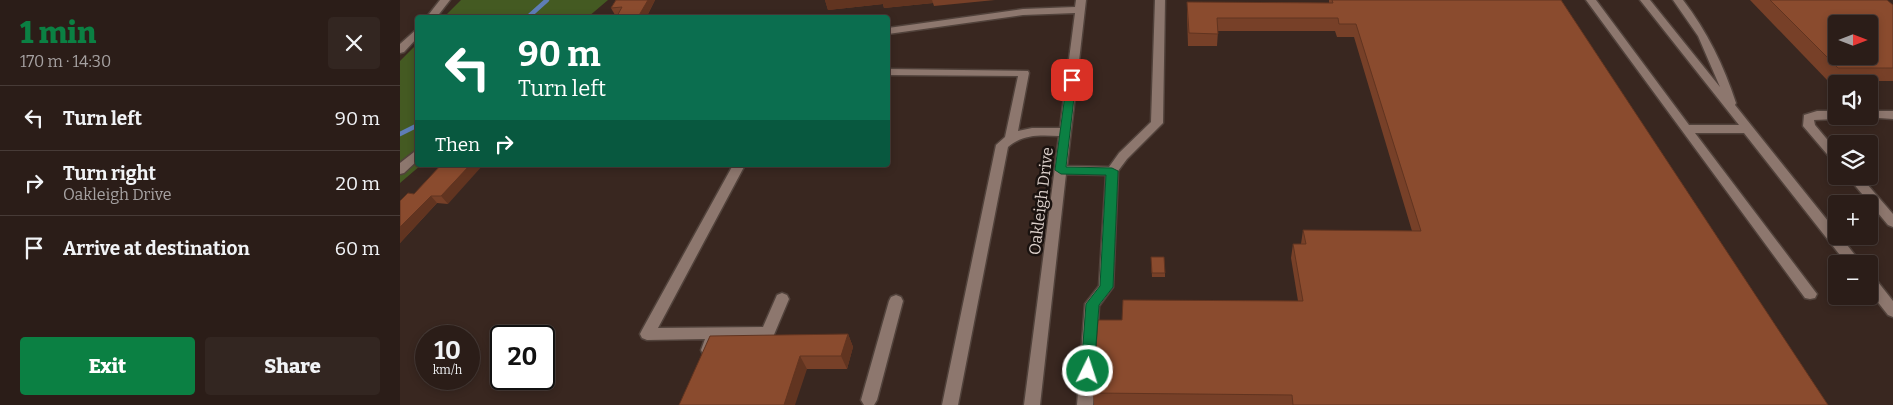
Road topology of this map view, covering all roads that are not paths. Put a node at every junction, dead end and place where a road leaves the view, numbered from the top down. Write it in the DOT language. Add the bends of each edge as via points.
graph roads {
  1 [pos="445,0"];
  2 [pos="1160,0"];
  3 [pos="1591,0"];
  4 [pos="1645,0"];
  5 [pos="1678,0"];
  6 [pos="1081,5"];
  7 [pos="432,15"];
  8 [pos="890,31"];
  9 [pos="415,34"];
  10 [pos="400,50"];
  11 [pos="890,72"];
  12 [pos="1733,110"];
  13 [pos="1828,115"];
  14 [pos="1878,115"];
  15 [pos="1893,115"];
  16 [pos="1686,129"];
  17 [pos="1748,129"];
  18 [pos="1065,132"];
  19 [pos="1011,137"];
  20 [pos="1828,148"];
  21 [pos="415,156"];
  22 [pos="738,167"];
  23 [pos="400,170"];
  24 [pos="1061,170"];
  25 [pos="1112,171"];
  26 [pos="1861,185"];
  27 [pos="1893,222"];
  28 [pos="1848,255"];
  29 [pos="1878,292"];
  30 [pos="1810,294"];
  31 [pos="782,299"];
  32 [pos="896,300"];
  33 [pos="1893,311"];
  34 [pos="715,333"];
  35 [pos="703,360"];
  36 [pos="869,400"];
  37 [pos="950,405"];
  38 [pos="1032,405"];
  39 [pos="1085,405"];
  1 -- 7 [label="street"];
  2 -- 25 [label="street" via="1157,123"];
  3 -- 16 [label="street"];
  4 -- 12 [label="street"];
  5 -- 12 [label="street" via="1707,43"];
  6 -- 8 [label="street"];
  6 -- 18 [label="street, Oakleigh Drive"];
  9 -- 10 [label="street"];
  11 -- 19 [label="street" via="1024,73"];
  12 -- 17 [label="street"];
  13 -- 20 [label="street" via="1808,118 1809,126"];
  14 -- 15 [label="street"];
  16 -- 17 [label="street"];
  16 -- 30 [label="street"];
  17 -- 28 [label="street"];
  18 -- 19 [label="street" via="1022,132"];
  18 -- 24 [label="street, Oakleigh Drive"];
  19 -- 37 [label="street" via="1002,145"];
  21 -- 23 [label="street"];
  22 -- 34 [label="street" via="648,334"];
  24 -- 25 [label="street"];
  24 -- 38 [label="street, Oakleigh Drive"];
  25 -- 39 [label="street" via="1106,287 1092,304"];
  26 -- 27 [label="street"];
  29 -- 33 [label="street"];
  31 -- 34 [label="street" via="768,333"];
  32 -- 36 [label="street"];
  34 -- 35 [label="street"];
}
